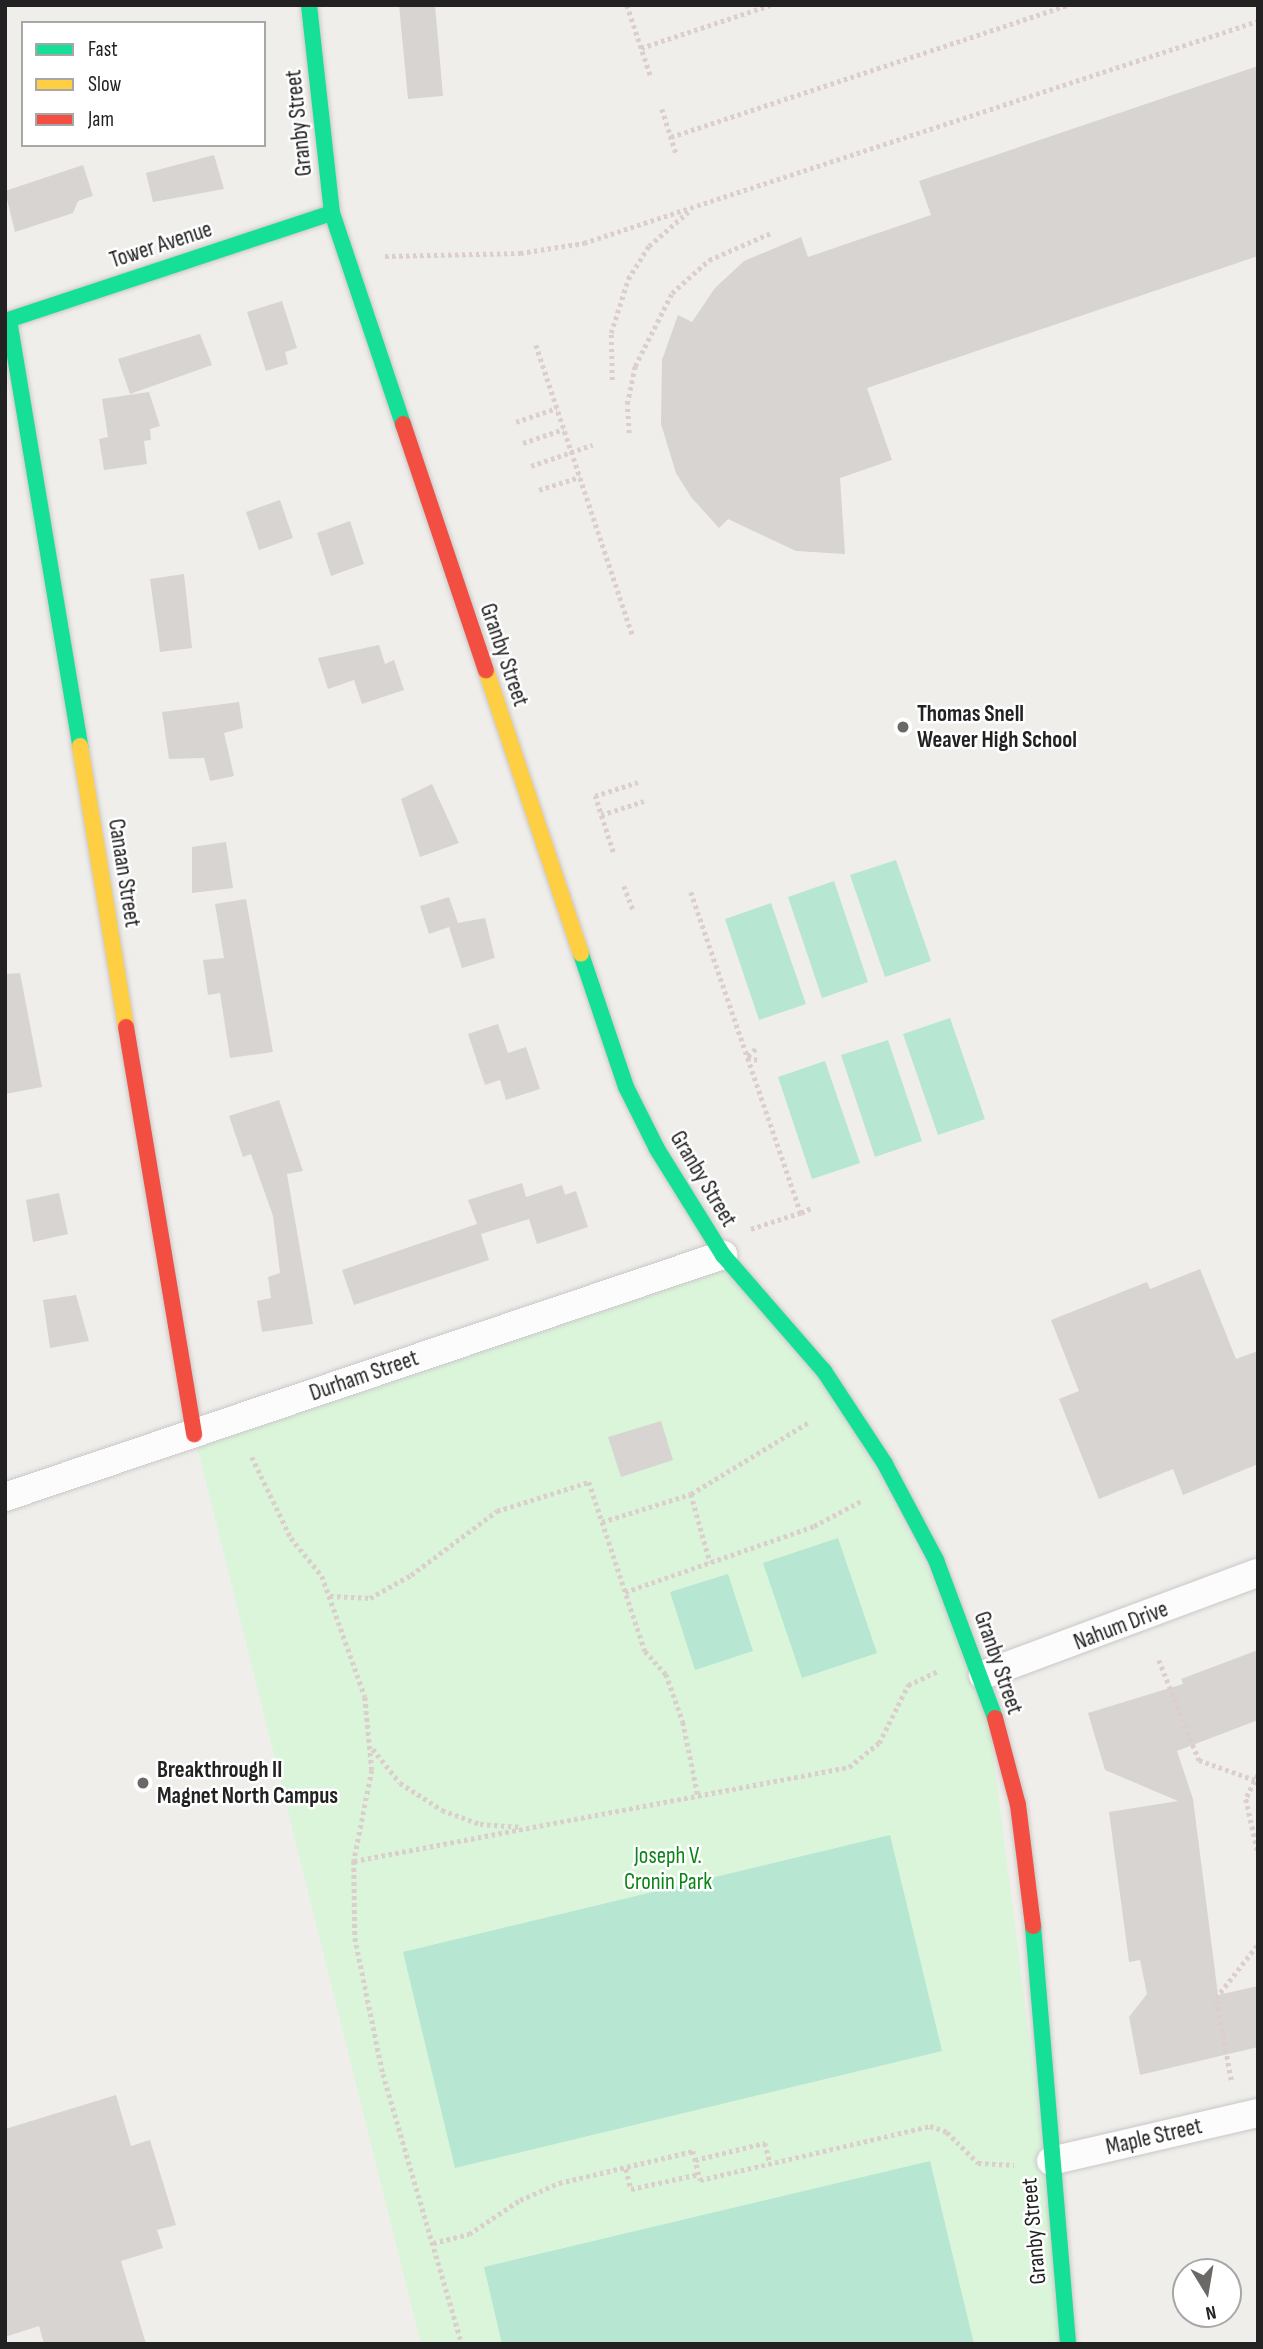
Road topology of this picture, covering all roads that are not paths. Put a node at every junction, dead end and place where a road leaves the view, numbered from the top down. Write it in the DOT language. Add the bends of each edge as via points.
graph roads {
  1 [pos="309,5"];
  2 [pos="332,213"];
  3 [pos="7,320"];
  4 [pos="723,1255"];
  5 [pos="194,1434"];
  6 [pos="5,1497"];
  7 [pos="1258,1573"];
  8 [pos="983,1675"];
  9 [pos="1258,2113"];
  10 [pos="1051,2161"];
  11 [pos="1068,2344"];
  1 -- 2 [label="main road, Granby Street"];
  2 -- 3 [label="main road, Tower Avenue"];
  2 -- 4 [label="main road, Granby Street" via="626,1087 657,1149"];
  3 -- 5 [label="main road, Canaan Street"];
  4 -- 5 [label="street, Durham Street"];
  4 -- 8 [label="main road, Granby Street" via="824,1371 885,1464 936,1560"];
  5 -- 6 [label="street, Durham Street"];
  7 -- 8 [label="street, Nahum Drive"];
  8 -- 10 [label="main road, Granby Street" via="1018,1805 1032,1913"];
  9 -- 10 [label="street, Maple Street"];
  10 -- 11 [label="main road, Granby Street"];
}
